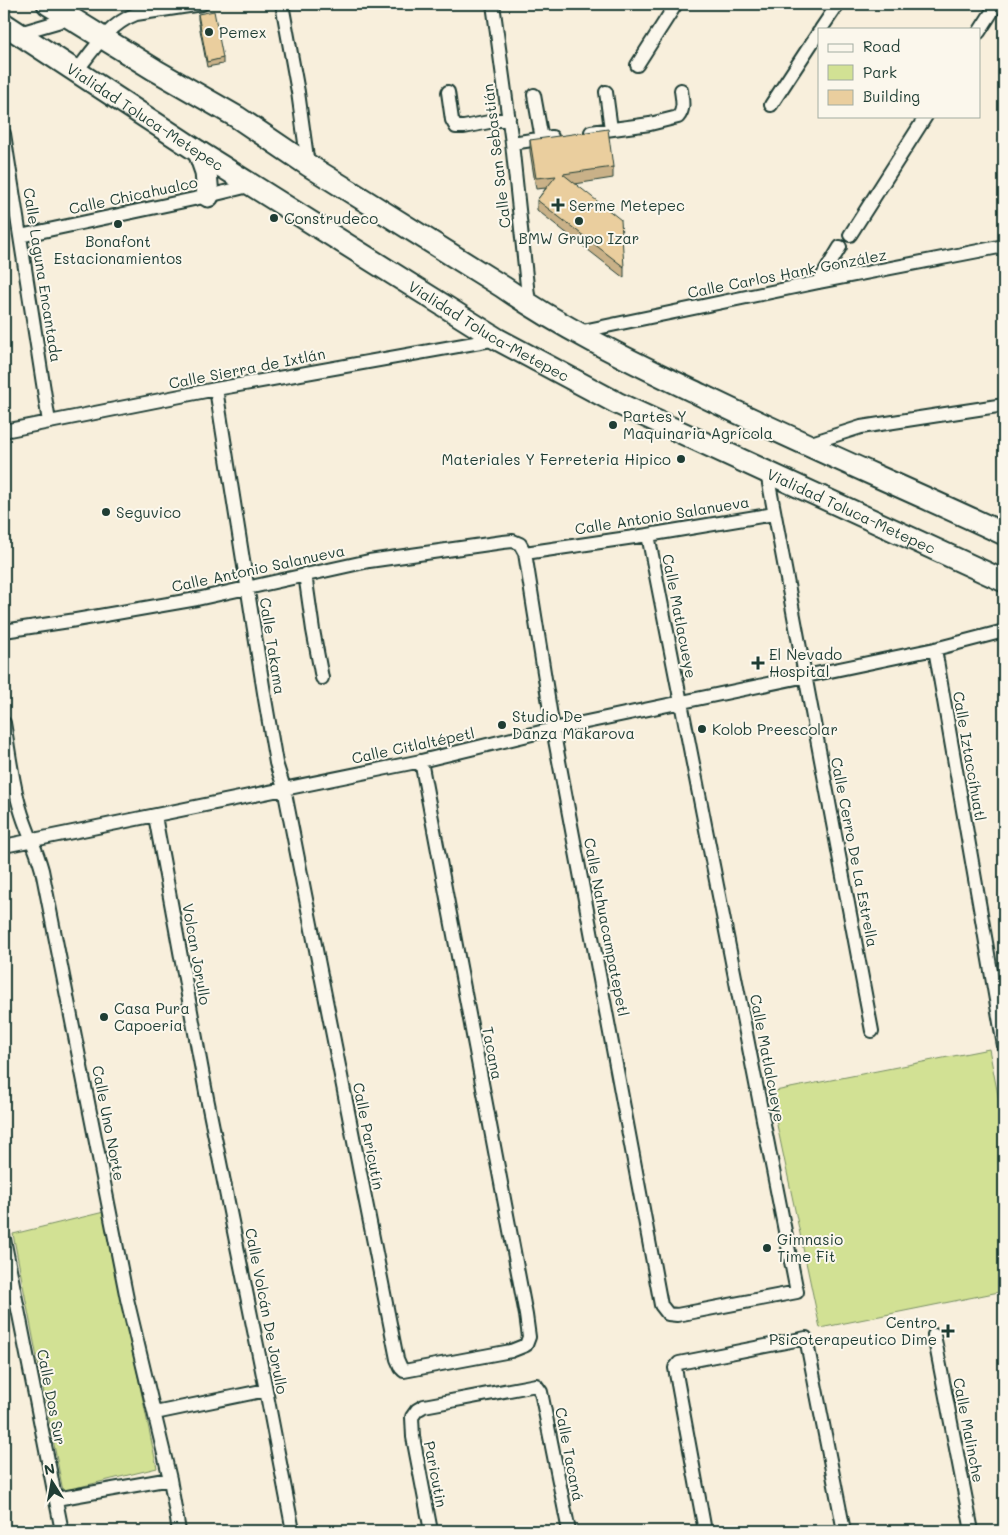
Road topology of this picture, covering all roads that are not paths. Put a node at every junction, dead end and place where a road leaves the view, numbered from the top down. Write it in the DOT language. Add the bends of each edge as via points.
graph roads {
  1 [pos="48,4"];
  2 [pos="202,4"];
  3 [pos="282,4"];
  4 [pos="493,4"];
  5 [pos="676,4"];
  6 [pos="838,4"];
  7 [pos="997,4"];
  8 [pos="71,18"];
  9 [pos="821,28"];
  10 [pos="980,30"];
  11 [pos="8,31"];
  12 [pos="818,33"];
  13 [pos="102,38"];
  14 [pos="637,65"];
  15 [pos="76,72"];
  16 [pos="681,90"];
  17 [pos="448,92"];
  18 [pos="606,92"];
  19 [pos="534,95"];
  20 [pos="771,105"];
  21 [pos="509,118"];
  22 [pos="925,118"];
  23 [pos="611,129"];
  24 [pos="4,134"];
  25 [pos="542,139"];
  26 [pos="512,143"];
  27 [pos="199,152"];
  28 [pos="308,165"];
  29 [pos="253,185"];
  30 [pos="208,196"];
  31 [pos="850,235"];
  32 [pos="20,236"];
  33 [pos="1004,246"];
  34 [pos="840,247"];
  35 [pos="819,282"];
  36 [pos="529,305"];
  37 [pos="576,333"];
  38 [pos="496,339"];
  39 [pos="216,389"];
  40 [pos="1004,405"];
  41 [pos="49,422"];
  42 [pos="4,431"];
  43 [pos="808,444"];
  44 [pos="767,473"];
  45 [pos="774,514"];
  46 [pos="1004,534"];
  47 [pos="648,535"];
  48 [pos="523,548"];
  49 [pos="305,574"];
  50 [pos="1004,581"];
  51 [pos="247,588"];
  52 [pos="4,631"];
  53 [pos="1004,631"];
  54 [pos="935,649"];
  55 [pos="805,677"];
  56 [pos="322,678"];
  57 [pos="680,703"];
  58 [pos="4,724"];
  59 [pos="553,728"];
  60 [pos="421,761"];
  61 [pos="284,788"];
  62 [pos="155,816"];
  63 [pos="32,840"];
  64 [pos="4,846"];
  65 [pos="872,1031"];
  66 [pos="1004,1046"];
  67 [pos="207,1098"];
  68 [pos="4,1239"];
  69 [pos="10,1301"];
  70 [pos="668,1314"];
  71 [pos="934,1336"];
  72 [pos="521,1348"];
  73 [pos="536,1385"];
  74 [pos="266,1390"];
  75 [pos="155,1413"];
  76 [pos="170,1479"];
  77 [pos="56,1500"];
  78 [pos="62,1531"];
  79 [pos="179,1531"];
  80 [pos="292,1531"];
  81 [pos="431,1531"];
  82 [pos="570,1531"];
  83 [pos="706,1531"];
  84 [pos="844,1531"];
  85 [pos="972,1531"];
  1 -- 8 [label="highway"];
  2 -- 13 [label="street" via="136,14 121,20"];
  3 -- 28 [label="street"];
  4 -- 21 [label="street, Calle San Sebastián"];
  5 -- 14 [label="street"];
  6 -- 9 [label="street"];
  7 -- 10 [label="street"];
  8 -- 11 [label="street"];
  8 -- 13 [label="highway"];
  11 -- 15 [label="highway, Vialidad Toluca-Metepec"];
  12 -- 20 [label="street"];
  13 -- 15 [label="street"];
  13 -- 28 [label="highway" via="238,117"];
  15 -- 27 [label="highway, Vialidad Toluca-Metepec"];
  16 -- 23 [label="street" via="682,108 678,116 650,124"];
  17 -- 21 [label="street" via="456,127"];
  18 -- 23 [label="street"];
  19 -- 25 [label="street"];
  21 -- 26 [label="street, Calle San Sebastián"];
  22 -- 31 [label="street"];
  23 -- 25 [label="street"];
  24 -- 32 [label="street, Calle Laguna Encantada"];
  25 -- 26 [label="street"];
  26 -- 36 [label="street, Calle San Sebastián"];
  27 -- 29 [label="highway, Vialidad Toluca-Metepec"];
  27 -- 30 [label="highway" via="206,172"];
  28 -- 36 [label="highway"];
  29 -- 30 [label="street, Calle Chicahualco"];
  29 -- 38 [label="highway, Vialidad Toluca-Metepec"];
  30 -- 32 [label="street, Calle Chicahualco"];
  32 -- 41 [label="street, Calle Laguna Encantada"];
  33 -- 35 [label="street, Calle Carlos Hank González"];
  34 -- 35 [label="street"];
  35 -- 37 [label="street, Calle Carlos Hank González"];
  36 -- 37 [label="highway"];
  37 -- 43 [label="highway" via="757,423"];
  38 -- 39 [label="street, Calle Sierra de Ixtlán"];
  38 -- 44 [label="highway, Vialidad Toluca-Metepec" via="617,403"];
  39 -- 41 [label="street, Calle Sierra de Ixtlán"];
  39 -- 51 [label="street, Calle Takama"];
  40 -- 43 [label="street" via="860,428"];
  41 -- 42 [label="street, Calle Sierra de Ixtlán"];
  43 -- 46 [label="highway"];
  44 -- 45 [label="street, Calle Cerro De La Estrella"];
  44 -- 50 [label="highway, Vialidad Toluca-Metepec"];
  45 -- 47 [label="street, Calle Antonio Salanueva"];
  45 -- 55 [label="street, Calle Cerro De La Estrella"];
  47 -- 48 [label="street, Calle Antonio Salanueva"];
  47 -- 57 [label="street, Calle Matlacueye"];
  48 -- 49 [label="street, Calle Antonio Salanueva" via="513,541 503,542 369,561"];
  48 -- 59 [label="street, Calle Nahuacampatepetl"];
  49 -- 51 [label="street, Calle Antonio Salanueva"];
  49 -- 56 [label="street"];
  51 -- 52 [label="street, Calle Antonio Salanueva" via="142,610"];
  51 -- 61 [label="street, Calle Takama" via="276,763"];
  53 -- 54 [label="street, Calle Citlaltépetl"];
  54 -- 55 [label="street, Calle Citlaltépetl"];
  54 -- 66 [label="street, Calle Iztaccíhuatl"];
  55 -- 57 [label="street, Calle Citlaltépetl"];
  55 -- 65 [label="street, Calle Cerro De La Estrella"];
  57 -- 59 [label="street, Calle Citlaltépetl"];
  57 -- 70 [label="street, Calle Matlalcueye" via="796,1292 677,1315"];
  58 -- 63 [label="street, Calle Uno Norte" via="19,804"];
  59 -- 60 [label="street, Calle Citlaltépetl"];
  59 -- 70 [label="street, Calle Nahuacampatepetl" via="661,1305"];
  60 -- 61 [label="street, Calle Citlaltépetl"];
  60 -- 72 [label="street, Tacana" via="526,1315 529,1337"];
  61 -- 62 [label="street, Calle Citlaltépetl"];
  61 -- 72 [label="street, Calle Paricutín" via="398,1364 404,1371 410,1371"];
  62 -- 63 [label="street, Calle Citlaltépetl"];
  62 -- 67 [label="street, Volcan Jorullo"];
  63 -- 64 [label="street, Calle Citlaltépetl"];
  63 -- 75 [label="street, Calle Uno Norte" via="42,870 127,1298"];
  67 -- 74 [label="street, Calle Volcán De Jorullo"];
  68 -- 69 [label="street, Calle Dos Sur"];
  69 -- 77 [label="street, Calle Dos Sur"];
  71 -- 85 [label="street, Calle Malinche"];
  73 -- 81 [label="street, Paricutin" via="416,1410 411,1422"];
  73 -- 82 [label="street, Calle Tacaná" via="541,1392"];
  74 -- 75 [label="street"];
  74 -- 80 [label="street, Calle Volcán De Jorullo"];
  75 -- 76 [label="street, Calle Uno Norte"];
  76 -- 77 [label="street"];
  76 -- 79 [label="street, Calle Uno Norte"];
  77 -- 78 [label="street, Calle Dos Sur"];
  83 -- 84 [label="street" via="675,1368 680,1363 806,1338"];
}
